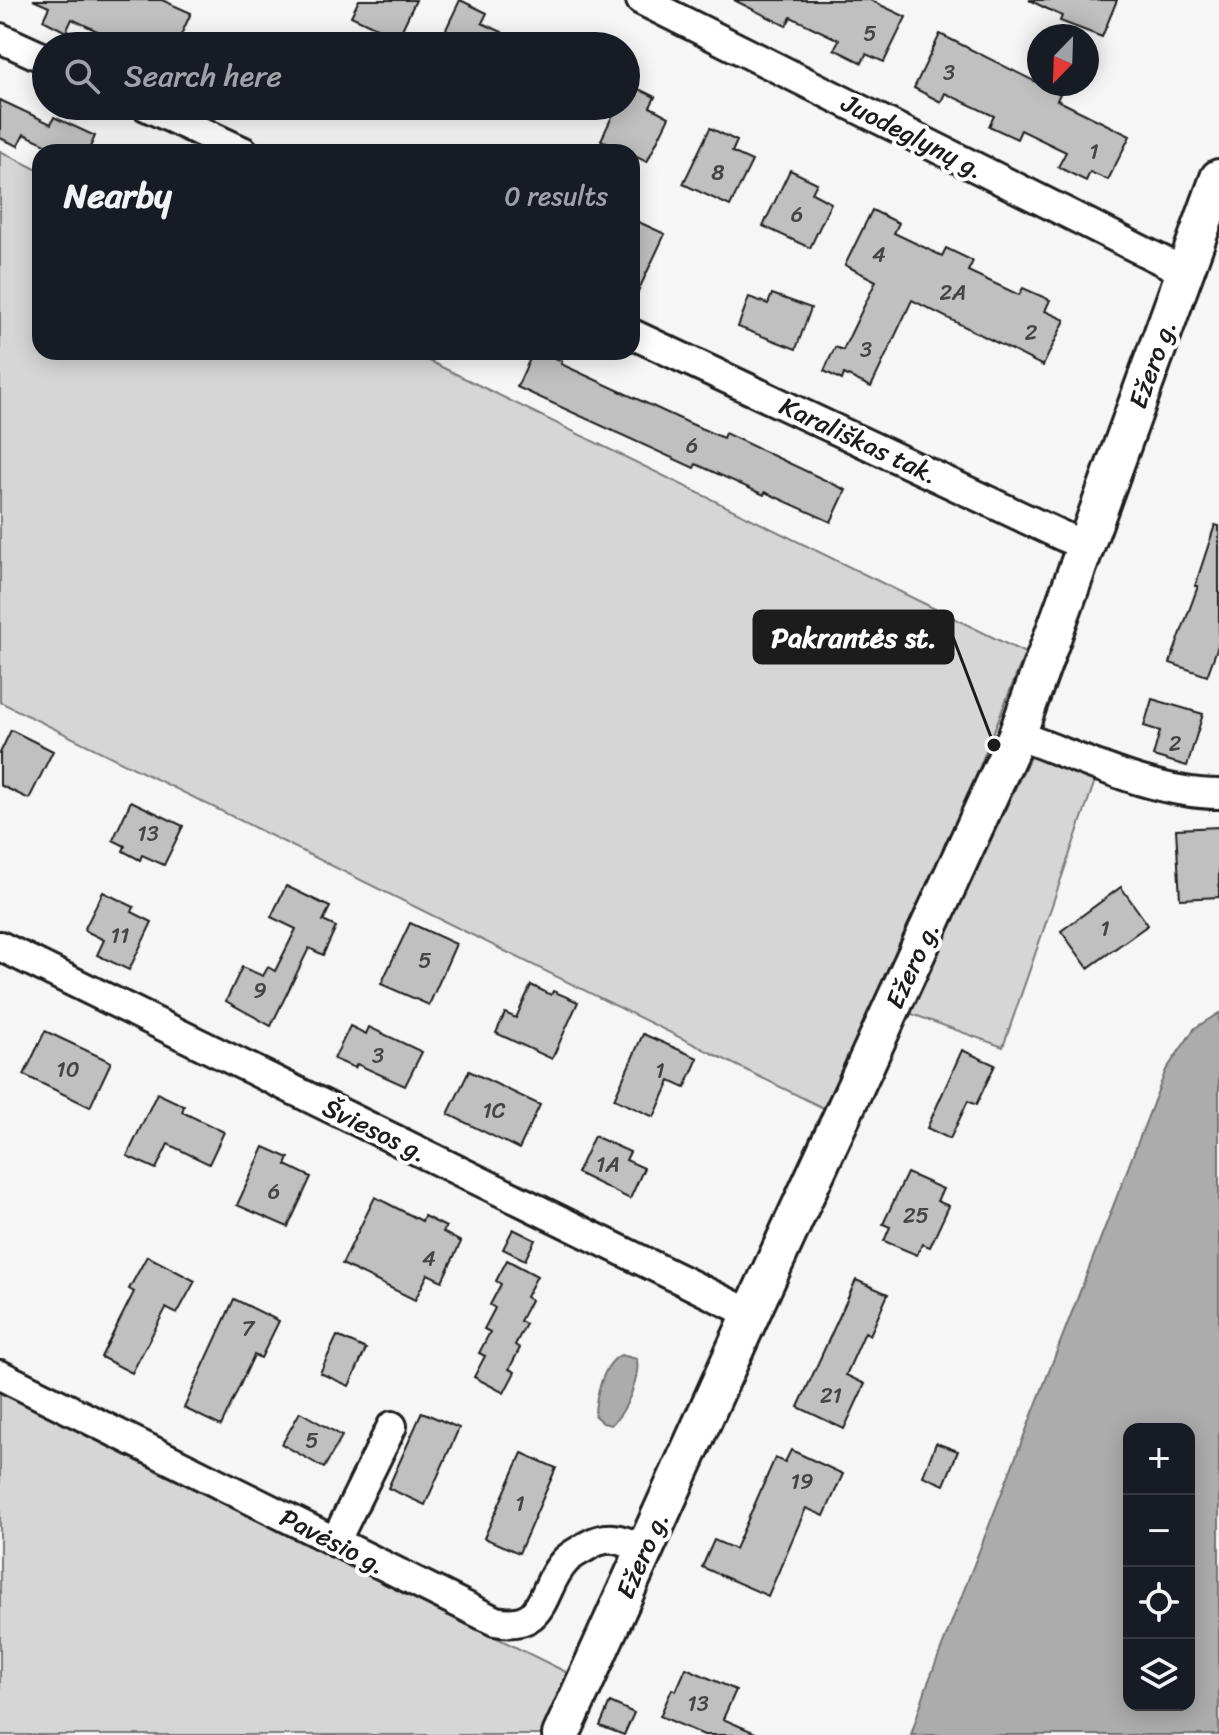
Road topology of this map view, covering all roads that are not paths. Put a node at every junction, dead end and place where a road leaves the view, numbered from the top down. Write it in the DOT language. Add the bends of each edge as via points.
graph roads {
  1 [pos="641,0"];
  2 [pos="0,38"];
  3 [pos="32,53"];
  4 [pos="176,120"];
  5 [pos="227,144"];
  6 [pos="1219,178"];
  7 [pos="1185,272"];
  8 [pos="640,338"];
  9 [pos="1086,547"];
  10 [pos="1017,735"];
  11 [pos="1218,791"];
  12 [pos="0,946"];
  13 [pos="751,1314"];
  14 [pos="0,1375"];
  15 [pos="392,1426"];
  16 [pos="335,1542"];
  17 [pos="645,1549"];
  18 [pos="561,1735"];
  1 -- 7 [label="street, Juodeglynų g."];
  2 -- 3 [label="street"];
  4 -- 5 [label="street"];
  6 -- 7 [label="main road, Ežero g."];
  7 -- 9 [label="main road, Ežero g."];
  8 -- 9 [label="street, Karališkas tak."];
  9 -- 10 [label="main road, Ežero g."];
  10 -- 11 [label="street" via="1135,778 1177,789"];
  10 -- 13 [label="main road, Ežero g."];
  12 -- 13 [label="street, Šviesos g."];
  13 -- 17 [label="main road, Ežero g."];
  14 -- 16 [label="street, Pavėsio g."];
  15 -- 16 [label="street"];
  16 -- 17 [label="street, Pavėsio g." via="506,1623 535,1614 567,1558 598,1539 616,1538"];
  17 -- 18 [label="main road, Ežero g."];
}
